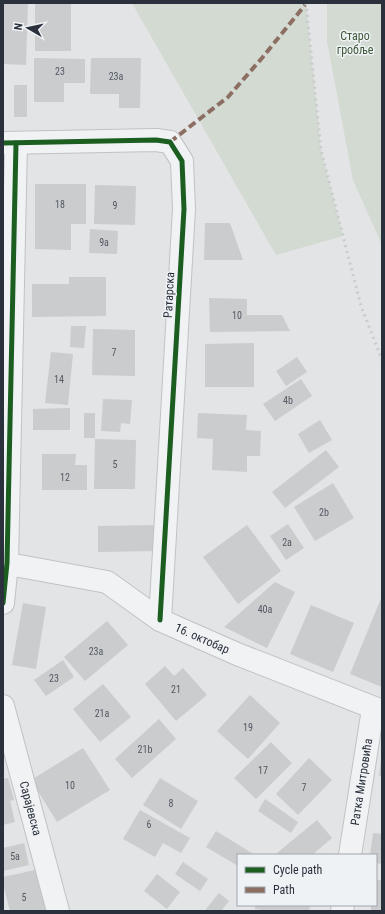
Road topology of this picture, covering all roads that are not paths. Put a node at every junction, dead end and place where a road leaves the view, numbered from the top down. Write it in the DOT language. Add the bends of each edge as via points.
graph roads {
  1 [pos="9,143"];
  2 [pos="5,563"];
  3 [pos="3,603"];
  4 [pos="160,620"];
  5 [pos="3,706"];
  6 [pos="378,710"];
  7 [pos="350,854"];
  8 [pos="58,911"];
  1 -- 2 [label="street"];
  1 -- 4 [label="street, Ратарска" via="156,140 170,142 182,161 184,209"];
  2 -- 3 [label="street"];
  2 -- 4 [label="street, 16. октобар" via="107,582"];
  4 -- 6 [label="street, 16. октобар" via="237,654"];
  5 -- 8 [label="street, Сарајевска"];
  6 -- 7 [label="street, Ратка Митровића"];
}
